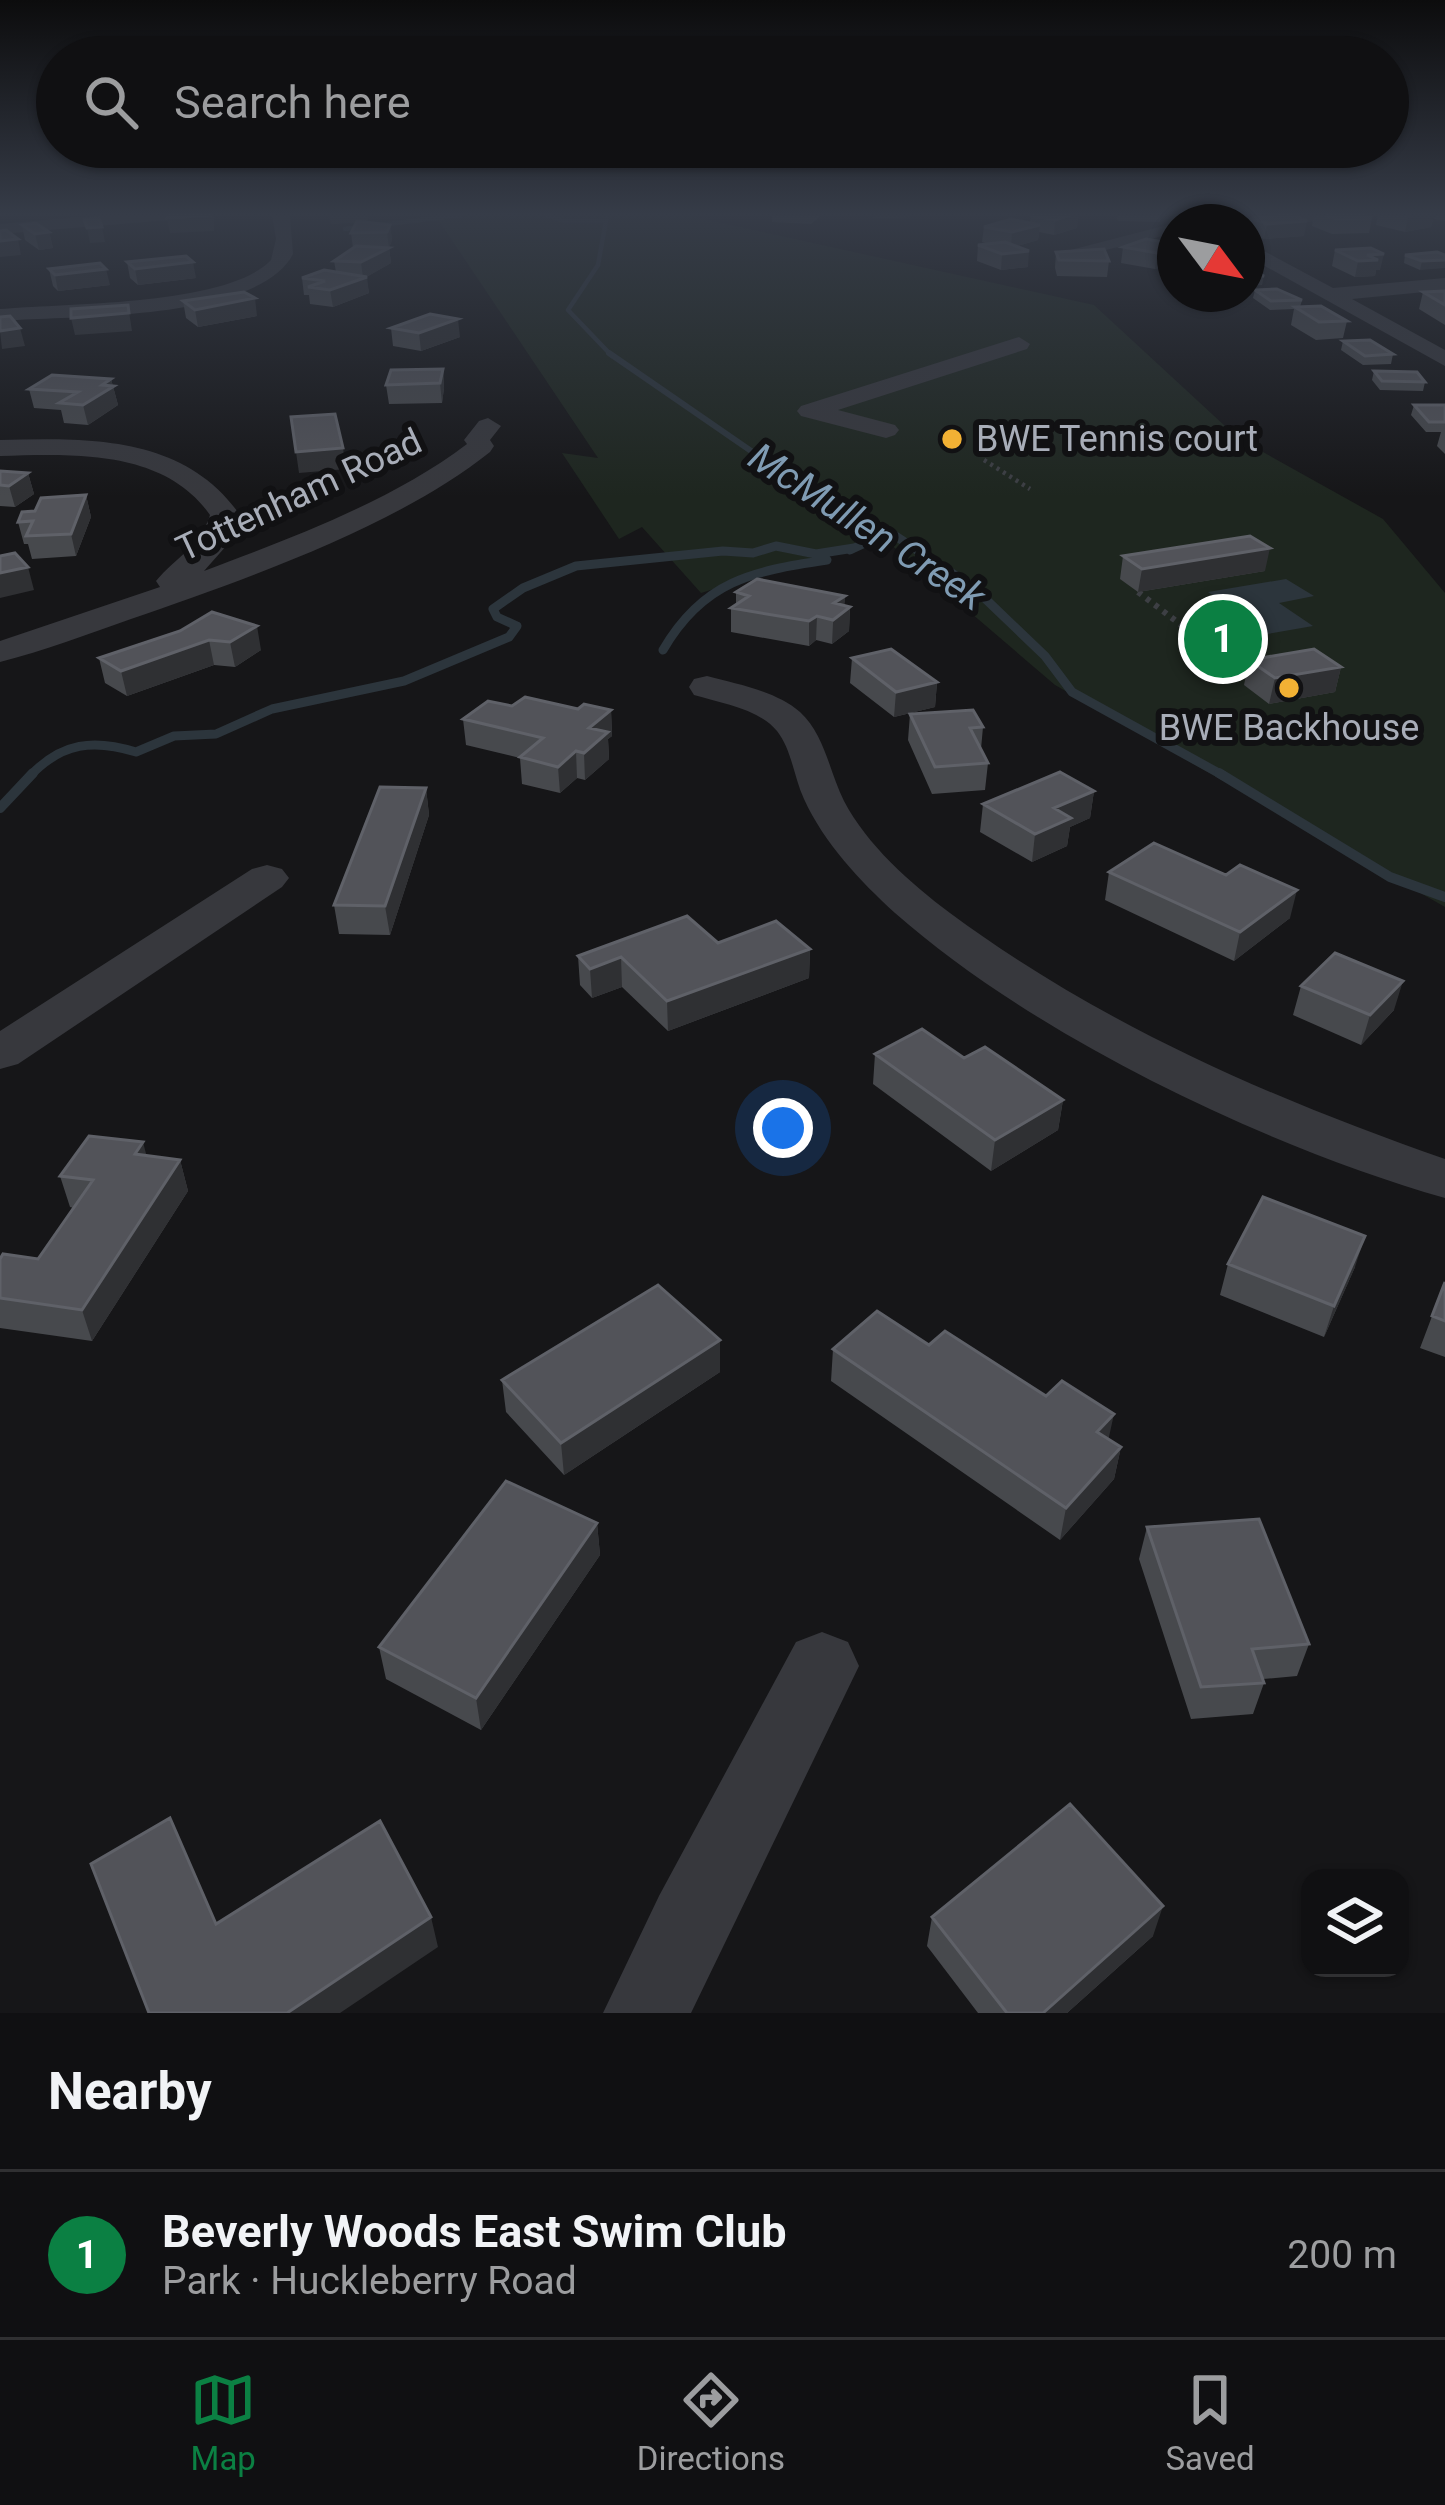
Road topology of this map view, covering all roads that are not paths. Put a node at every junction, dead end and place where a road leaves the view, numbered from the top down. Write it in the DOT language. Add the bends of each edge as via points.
graph roads {
  1 [pos="63,309"];
  2 [pos="1360,309"];
  3 [pos="0,315"];
  4 [pos="1018,344"];
  5 [pos="1445,359"];
  6 [pos="886,430"];
  7 [pos="482,433"];
  8 [pos="0,448"];
  9 [pos="0,458"];
  10 [pos="165,591"];
  11 [pos="0,638"];
  12 [pos="0,652"];
  13 [pos="707,687"];
  14 [pos="267,878"];
  15 [pos="0,1053"];
  16 [pos="1445,1180"];
  17 [pos="822,1666"];
  18 [pos="646,2013"];
  1 -- 3 [label="street"];
  2 -- 5 [label="street"];
  4 -- 6 [label="street" via="811,411"];
  7 -- 10 [label="street, Tottenham Road" via="481,446 459,464 354,519"];
  8 -- 10 [label="street" via="136,457 211,488 225,515 222,527 203,559"];
  9 -- 10 [label="street" via="108,465 183,498 175,550 141,580"];
  10 -- 11 [label="street, Tottenham Road"];
  10 -- 12 [label="street, Tottenham Road"];
  13 -- 16 [label="street" via="770,707 790,724 827,807 858,850 928,919 990,964 1181,1073"];
  14 -- 15 [label="street"];
  17 -- 18 [label="street"];
}
